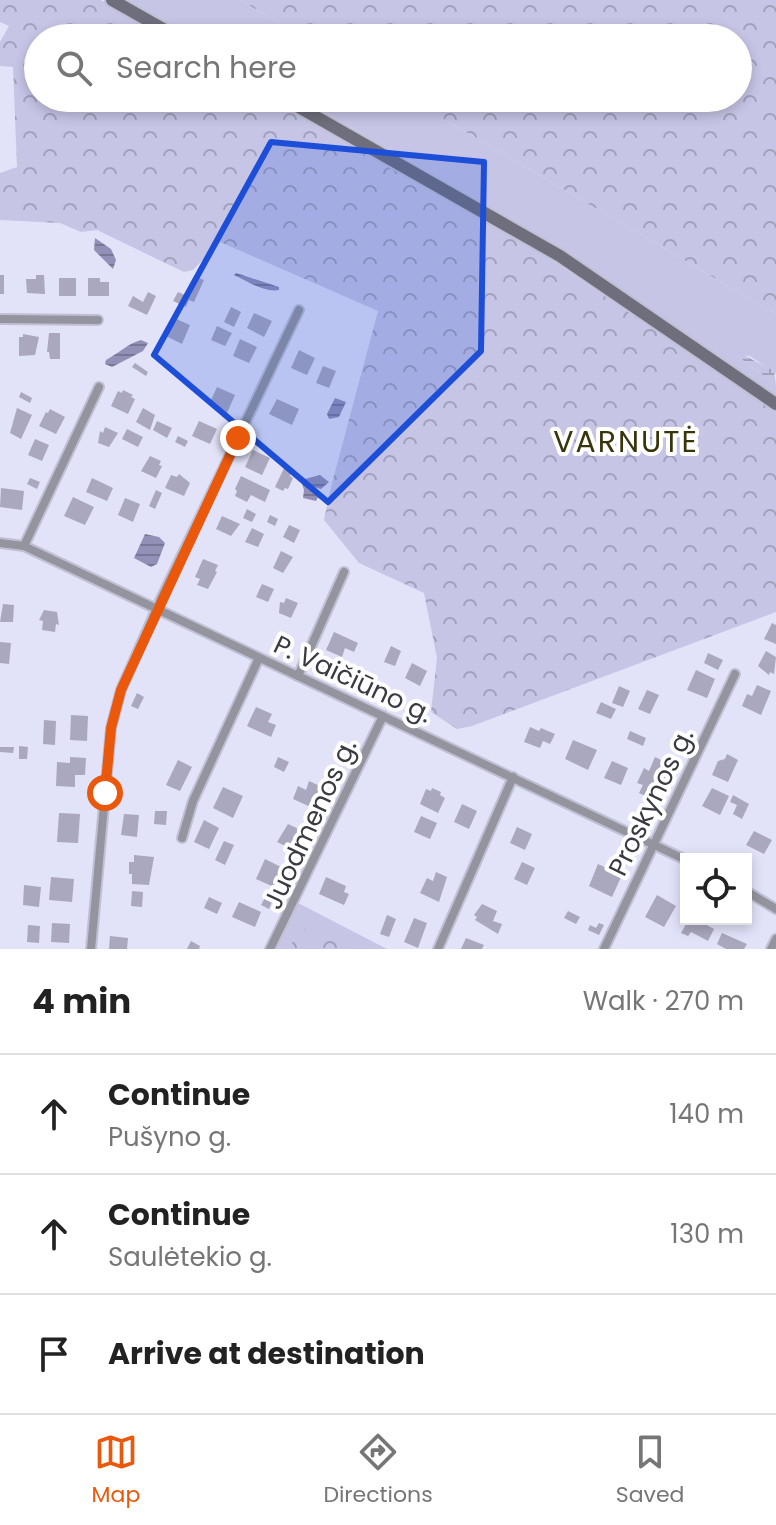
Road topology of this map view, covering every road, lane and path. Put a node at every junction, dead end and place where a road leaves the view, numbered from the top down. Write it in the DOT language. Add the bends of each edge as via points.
graph roads {
  1 [pos="112,0"];
  2 [pos="154,24"];
  3 [pos="308,112"];
  4 [pos="299,310"];
  5 [pos="0,319"];
  6 [pos="98,320"];
  7 [pos="99,387"];
  8 [pos="776,404"];
  9 [pos="0,543"];
  10 [pos="24,546"];
  11 [pos="344,572"];
  12 [pos="157,610"];
  13 [pos="259,658"];
  14 [pos="735,674"];
  15 [pos="298,676"];
  16 [pos="383,716"];
  17 [pos="513,777"];
  18 [pos="182,838"];
  19 [pos="653,842"];
  20 [pos="680,857"];
  21 [pos="752,895"];
  22 [pos="776,909"];
  23 [pos="776,939"];
  24 [pos="91,949"];
  25 [pos="270,949"];
  26 [pos="438,949"];
  27 [pos="604,949"];
  28 [pos="771,949"];
  1 -- 2 [label="main road"];
  3 -- 8 [label="main road" via="560,256"];
  4 -- 12 [label="street"];
  5 -- 6 [label="street"];
  7 -- 10 [label="street"];
  9 -- 10 [label="street, P. Vaičiūno g."];
  10 -- 12 [label="street, P. Vaičiūno g."];
  11 -- 15 [label="street"];
  12 -- 13 [label="street, P. Vaičiūno g."];
  12 -- 24 [label="street" via="121,690 111,728"];
  13 -- 15 [label="street, P. Vaičiūno g."];
  13 -- 18 [label="street" via="193,801"];
  14 -- 19 [label="street, Proskynos g."];
  15 -- 16 [label="street, P. Vaičiūno g."];
  16 -- 17 [label="street, P. Vaičiūno g."];
  16 -- 25 [label="street, Juodmenos g."];
  17 -- 19 [label="street, P. Vaičiūno g."];
  17 -- 26 [label="street"];
  19 -- 20 [label="street, P. Vaičiūno g."];
  19 -- 27 [label="street, Proskynos g."];
  21 -- 22 [label="street"];
  23 -- 28 [label="street"];
}
